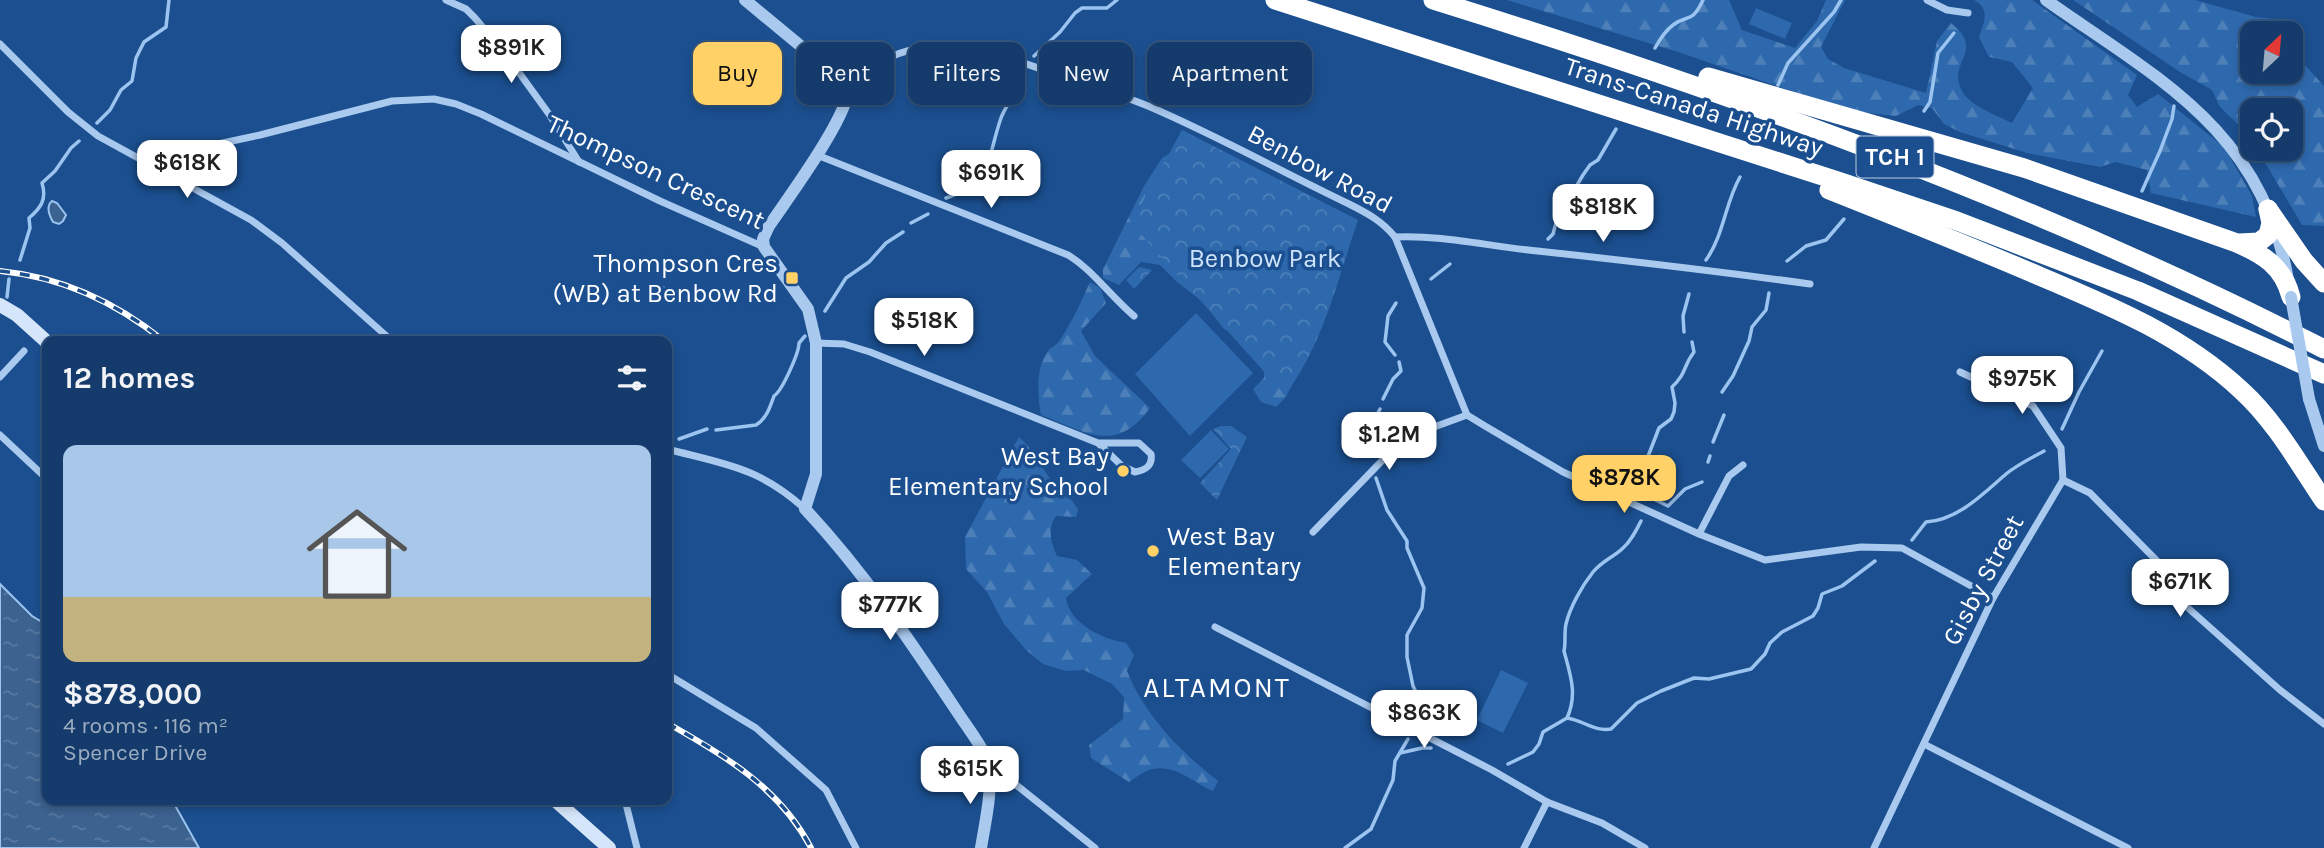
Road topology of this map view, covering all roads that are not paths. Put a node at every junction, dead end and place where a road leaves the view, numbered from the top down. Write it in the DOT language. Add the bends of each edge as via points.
graph roads {
  1 [pos="446,0"];
  2 [pos="745,0"];
  3 [pos="1275,0"];
  4 [pos="1433,0"];
  5 [pos="1927,0"];
  6 [pos="2046,0"];
  7 [pos="1969,13"];
  8 [pos="1511,24"];
  9 [pos="796,42"];
  10 [pos="0,44"];
  11 [pos="894,56"];
  12 [pos="845,105"];
  13 [pos="1692,134"];
  14 [pos="817,155"];
  15 [pos="140,159"];
  16 [pos="579,162"];
  17 [pos="2268,209"];
  18 [pos="1395,237"];
  19 [pos="2234,243"];
  20 [pos="764,247"];
  21 [pos="2324,283"];
  22 [pos="1810,284"];
  23 [pos="2324,290"];
  24 [pos="2291,297"];
  25 [pos="0,305"];
  26 [pos="1134,316"];
  27 [pos="386,336"];
  28 [pos="42,338"];
  29 [pos="817,342"];
  30 [pos="2324,349"];
  31 [pos="23,351"];
  32 [pos="1960,372"];
  33 [pos="2324,374"];
  34 [pos="0,377"];
  35 [pos="1467,415"];
  36 [pos="0,435"];
  37 [pos="1098,443"];
  38 [pos="2324,446"];
  39 [pos="672,450"];
  40 [pos="1743,465"];
  41 [pos="42,474"];
  42 [pos="2063,480"];
  43 [pos="2324,501"];
  44 [pos="805,509"];
  45 [pos="1313,532"];
  46 [pos="1699,534"];
  47 [pos="1993,598"];
  48 [pos="1215,627"];
  49 [pos="672,677"];
  50 [pos="2324,724"];
  51 [pos="1924,744"];
  52 [pos="989,766"];
  53 [pos="1547,802"];
  54 [pos="561,805"];
  55 [pos="626,805"];
  56 [pos="609,848"];
  57 [pos="637,848"];
  58 [pos="856,848"];
  59 [pos="981,848"];
  60 [pos="1095,848"];
  61 [pos="1524,848"];
  62 [pos="1645,848"];
  63 [pos="1874,848"];
  64 [pos="2128,848"];
  1 -- 16 [label="street" via="466,9 491,37"];
  2 -- 9 [label="street"];
  3 -- 13 [label="highway, Trans-Canada Highway / TCH 1"];
  4 -- 8 [label="highway, Trans-Canada Highway / TCH 1"];
  5 -- 7 [label="street" via="1947,10"];
  6 -- 17 [label="street" via="2200,111 2242,160"];
  8 -- 19 [label="highway" via="2003,162"];
  8 -- 30 [label="highway, Trans-Canada Highway / TCH 1" via="1760,108 1960,183 2160,270"];
  10 -- 15 [label="street" via="85,127"];
  11 -- 18 [label="street, Benbow Road" via="909,49 954,47 1000,56 1147,106 1377,219"];
  12 -- 14 [label="street"];
  13 -- 33 [label="highway, Trans-Canada Highway / TCH 1" via="2017,243"];
  13 -- 43 [label="highway" via="1956,241 2160,331 2213,365 2245,393"];
  14 -- 20 [label="street" via="769,226"];
  14 -- 26 [label="street" via="1068,255"];
  15 -- 16 [label="street, Thompson Crescent" via="417,98 456,104"];
  15 -- 27 [label="street" via="266,231"];
  16 -- 20 [label="street, Thompson Crescent"];
  17 -- 19 [label="highway" via="2270,229 2264,240"];
  17 -- 21 [label="highway"];
  17 -- 24 [label="street"];
  18 -- 22 [label="street" via="1429,236"];
  18 -- 35 [label="street"];
  19 -- 24 [label="highway" via="2274,264"];
  20 -- 29 [label="street, Thompson Crescent" via="808,309"];
  23 -- 24 [label="highway" via="2299,283"];
  24 -- 38 [label="street, bridge" via="2309,399"];
  25 -- 28 [label="main road"];
  29 -- 37 [label="street" via="870,352"];
  29 -- 44 [label="street, Thompson Crescent" via="816,474"];
  31 -- 34 [label="street"];
  32 -- 42 [label="street" via="2033,406 2061,448"];
  35 -- 45 [label="street" via="1404,438"];
  35 -- 46 [label="street" via="1563,472"];
  36 -- 41 [label="street"];
  37 -- 37 [label="street" via="1129,470 1142,471 1150,465 1151,454 1139,443"];
  39 -- 44 [label="street" via="751,472 780,487"];
  40 -- 46 [label="street" via="1729,476"];
  42 -- 47 [label="street, Gisby Street"];
  42 -- 50 [label="street" via="2090,493 2159,563 2187,607"];
  44 -- 52 [label="street" via="880,599"];
  46 -- 47 [label="street" via="1765,560 1861,547 1902,548"];
  47 -- 51 [label="street, Gisby Street"];
  48 -- 53 [label="street" via="1492,769"];
  49 -- 58 [label="street" via="756,728 825,790"];
  51 -- 63 [label="street, Gisby Street"];
  51 -- 64 [label="street"];
  52 -- 59 [label="street"];
  52 -- 60 [label="street"];
  53 -- 61 [label="street"];
  53 -- 62 [label="street" via="1602,823"];
  54 -- 56 [label="main road"];
  55 -- 57 [label="street"];
}
